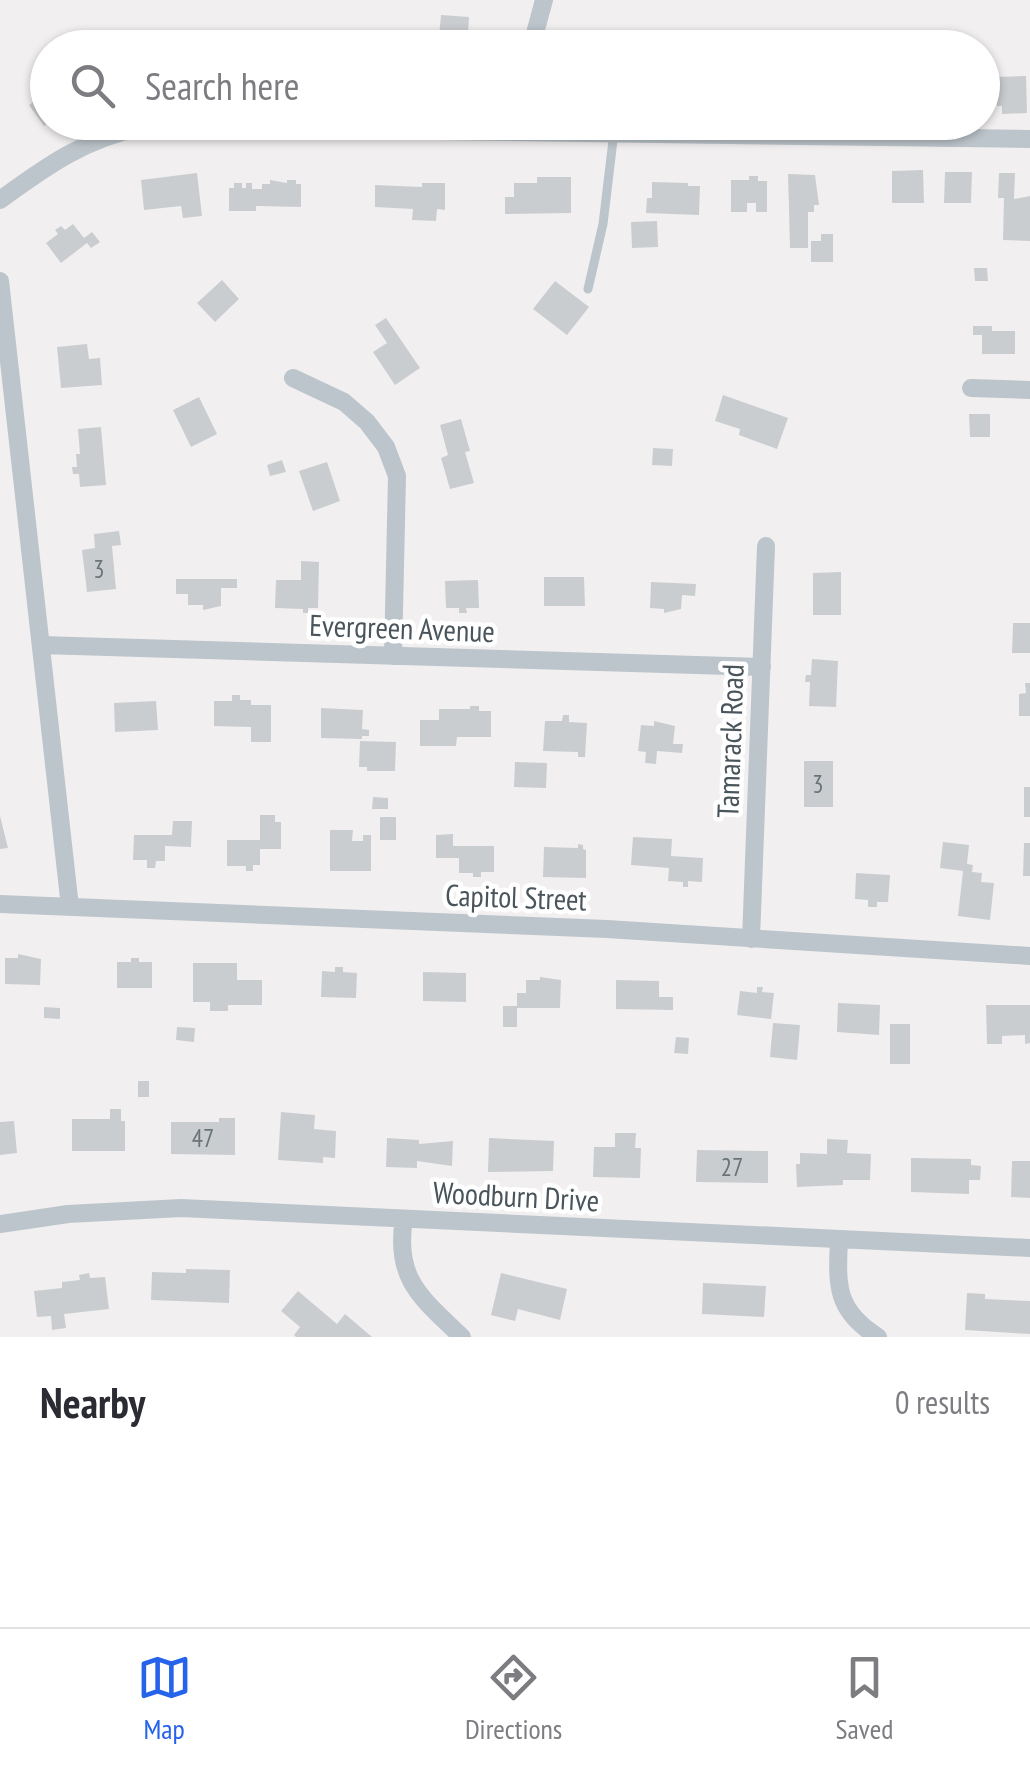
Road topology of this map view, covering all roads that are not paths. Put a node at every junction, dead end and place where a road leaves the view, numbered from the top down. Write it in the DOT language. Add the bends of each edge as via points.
graph roads {
  1 [pos="544,0"];
  2 [pos="536,30"];
  3 [pos="1000,139"];
  4 [pos="94,140"];
  5 [pos="613,140"];
  6 [pos="1030,140"];
  7 [pos="0,200"];
  8 [pos="0,280"];
  9 [pos="588,290"];
  10 [pos="293,378"];
  11 [pos="972,388"];
  12 [pos="1030,390"];
  13 [pos="766,546"];
  14 [pos="41,645"];
  15 [pos="393,656"];
  16 [pos="762,668"];
  17 [pos="0,904"];
  18 [pos="70,907"];
  19 [pos="752,939"];
  20 [pos="1030,956"];
  21 [pos="404,1219"];
  22 [pos="0,1224"];
  23 [pos="838,1239"];
  24 [pos="1030,1248"];
  25 [pos="462,1337"];
  26 [pos="878,1337"];
  1 -- 2 [label="street"];
  3 -- 6 [label="street"];
  4 -- 7 [label="street"];
  5 -- 9 [label="lane"];
  8 -- 14 [label="street"];
  10 -- 15 [label="street" via="344,402 367,422 397,476"];
  11 -- 12 [label="street"];
  13 -- 16 [label="street, Tamarack Road"];
  14 -- 15 [label="street, Evergreen Avenue"];
  14 -- 18 [label="street"];
  15 -- 16 [label="street, Evergreen Avenue"];
  16 -- 19 [label="street, Tamarack Road"];
  17 -- 18 [label="street, Capitol Street"];
  18 -- 19 [label="street, Capitol Street"];
  19 -- 20 [label="street, Capitol Street"];
  21 -- 22 [label="street, Woodburn Drive" via="181,1208"];
  21 -- 23 [label="street, Woodburn Drive"];
  21 -- 25 [label="street" via="406,1276"];
  23 -- 24 [label="street, Woodburn Drive"];
  23 -- 26 [label="street" via="842,1300"];
}
